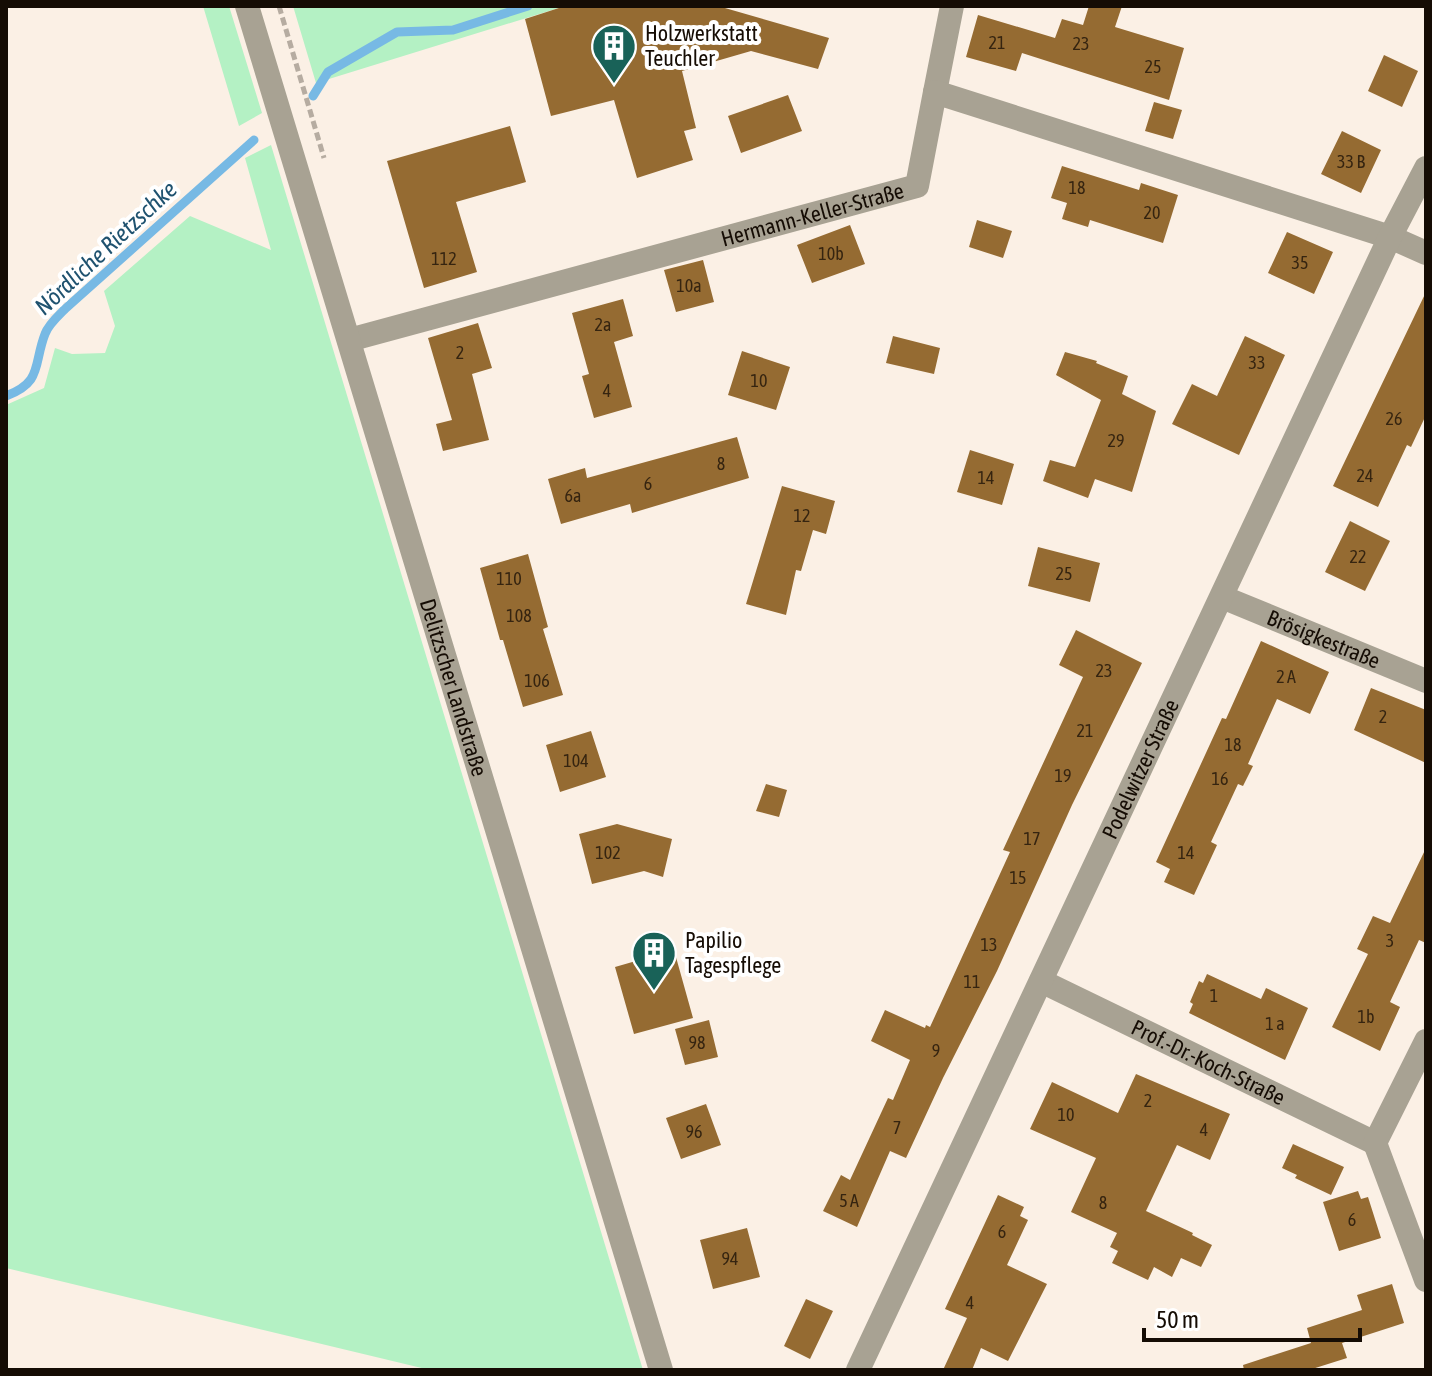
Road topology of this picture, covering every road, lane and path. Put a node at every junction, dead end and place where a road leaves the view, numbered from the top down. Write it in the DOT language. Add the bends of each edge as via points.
graph roads {
  1 [pos="247,6"];
  2 [pos="952,6"];
  3 [pos="935,92"];
  4 [pos="1426,168"];
  5 [pos="1390,237"];
  6 [pos="1426,253"];
  7 [pos="349,340"];
  8 [pos="1222,597"];
  9 [pos="1426,681"];
  10 [pos="1041,981"];
  11 [pos="1426,1041"];
  12 [pos="1375,1143"];
  13 [pos="1426,1280"];
  14 [pos="661,1370"];
  15 [pos="858,1370"];
  1 -- 7 [label="street, Delitzscher Landstraße"];
  2 -- 3 [label="street"];
  3 -- 5 [label="street"];
  3 -- 7 [label="street, Hermann-Keller-Straße" via="917,186"];
  4 -- 5 [label="street, Podelwitzer Straße"];
  5 -- 6 [label="street"];
  5 -- 8 [label="street, Podelwitzer Straße"];
  7 -- 14 [label="street, Delitzscher Landstraße"];
  8 -- 9 [label="street, Brösigkestraße"];
  8 -- 10 [label="street, Podelwitzer Straße"];
  10 -- 12 [label="street, Prof.-Dr.-Koch-Straße"];
  10 -- 15 [label="street, Podelwitzer Straße"];
  11 -- 12 [label="street"];
  12 -- 13 [label="street"];
}
